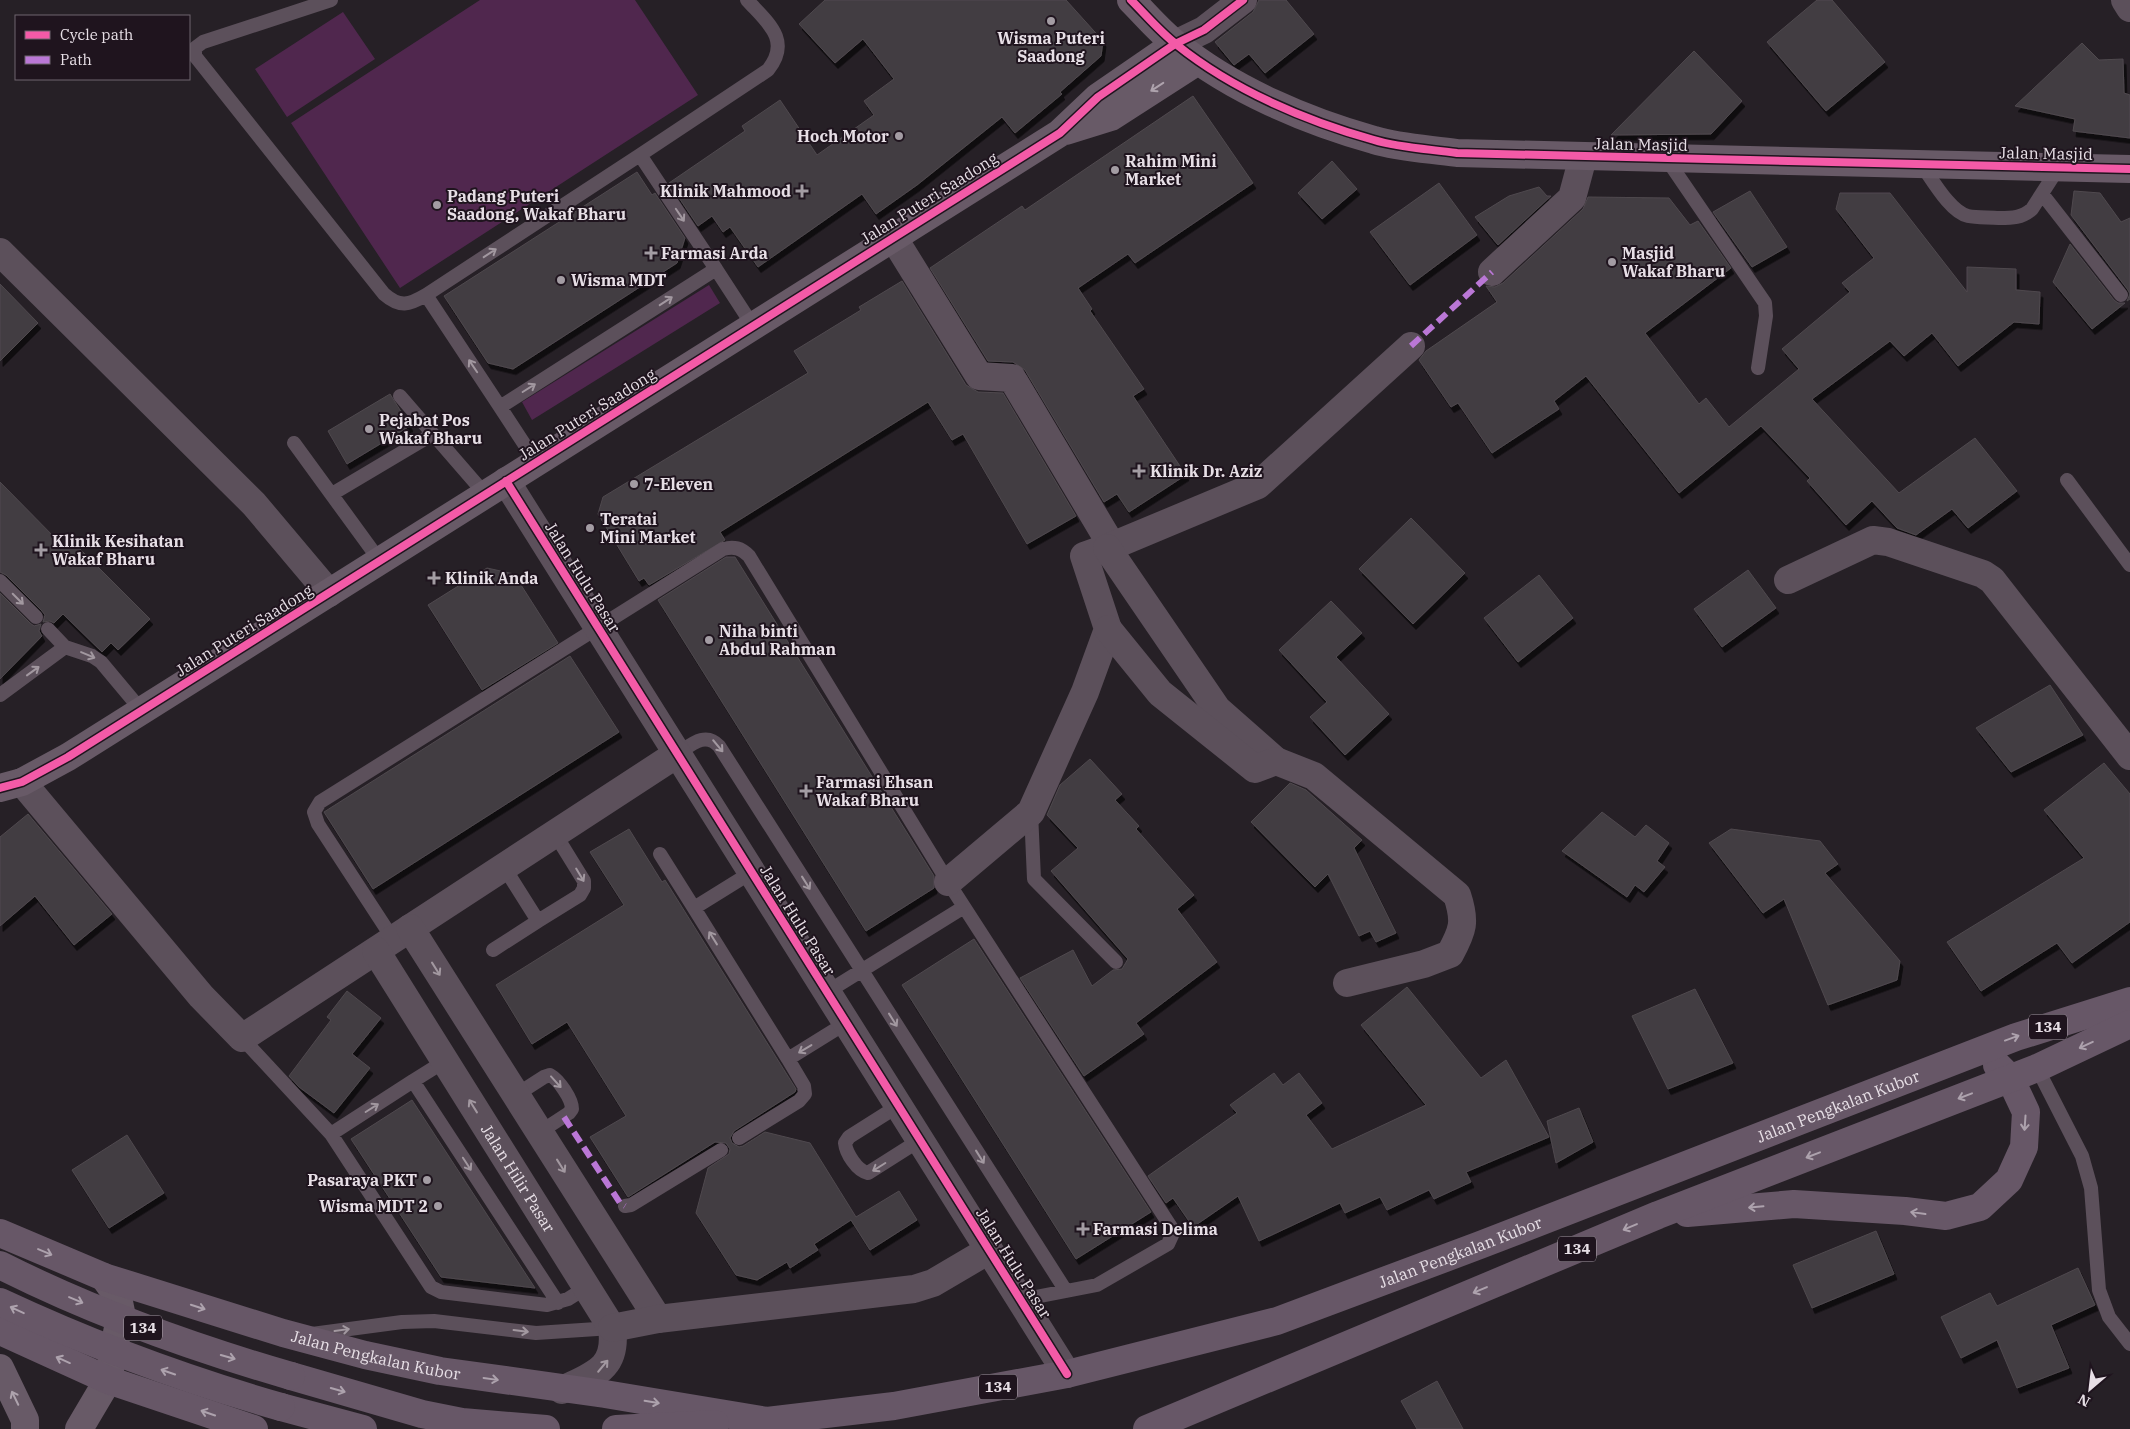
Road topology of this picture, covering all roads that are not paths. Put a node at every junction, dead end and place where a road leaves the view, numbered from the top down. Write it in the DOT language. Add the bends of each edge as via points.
graph roads {
  1 [pos="331,0"];
  2 [pos="747,0"];
  3 [pos="1131,0"];
  4 [pos="1243,0"];
  5 [pos="2125,0"];
  6 [pos="2130,8"];
  7 [pos="1176,44"];
  8 [pos="1198,61"];
  9 [pos="1060,133"];
  10 [pos="640,155"];
  11 [pos="1583,156"];
  12 [pos="1666,158"];
  13 [pos="1921,164"];
  14 [pos="2059,168"];
  15 [pos="2130,169"];
  16 [pos="2043,194"];
  17 [pos="893,237"];
  18 [pos="0,252"];
  19 [pos="716,269"];
  20 [pos="1492,272"];
  21 [pos="426,295"];
  22 [pos="2121,295"];
  23 [pos="752,326"];
  24 [pos="1411,346"];
  25 [pos="1758,368"];
  26 [pos="400,396"];
  27 [pos="500,407"];
  28 [pos="433,434"];
  29 [pos="294,443"];
  30 [pos="536,462"];
  31 [pos="2067,480"];
  32 [pos="496,488"];
  33 [pos="332,494"];
  34 [pos="1109,547"];
  35 [pos="380,561"];
  36 [pos="2130,566"];
  37 [pos="1788,580"];
  38 [pos="0,581"];
  39 [pos="329,593"];
  40 [pos="36,617"];
  41 [pos="598,628"];
  42 [pos="48,629"];
  43 [pos="1108,629"];
  44 [pos="65,647"];
  45 [pos="0,694"];
  46 [pos="142,711"];
  47 [pos="677,754"];
  48 [pos="2130,756"];
  49 [pos="1276,760"];
  50 [pos="11,785"];
  51 [pos="1031,812"];
  52 [pos="554,834"];
  53 [pos="660,854"];
  54 [pos="504,867"];
  55 [pos="752,872"];
  56 [pos="948,882"];
  57 [pos="964,907"];
  58 [pos="694,908"];
  59 [pos="538,921"];
  60 [pos="393,939"];
  61 [pos="493,950"];
  62 [pos="1116,962"];
  63 [pos="862,970"];
  64 [pos="1346,983"];
  65 [pos="827,992"];
  66 [pos="2130,1001"];
  67 [pos="846,1023"];
  68 [pos="2130,1024"];
  69 [pos="242,1038"];
  70 [pos="1967,1056"];
  71 [pos="788,1059"];
  72 [pos="445,1061"];
  73 [pos="2037,1068"];
  74 [pos="2010,1078"];
  75 [pos="413,1082"];
  76 [pos="516,1095"];
  77 [pos="898,1106"];
  78 [pos="540,1132"];
  79 [pos="331,1134"];
  80 [pos="739,1138"];
  81 [pos="920,1140"];
  82 [pos="721,1150"];
  83 [pos="625,1206"];
  84 [pos="1658,1215"];
  85 [pos="0,1233"];
  86 [pos="989,1250"];
  87 [pos="0,1265"];
  88 [pos="104,1277"];
  89 [pos="587,1288"];
  90 [pos="1066,1291"];
  91 [pos="1020,1300"];
  92 [pos="0,1302"];
  93 [pos="558,1303"];
  94 [pos="658,1319"];
  95 [pos="612,1328"];
  96 [pos="0,1331"];
  97 [pos="294,1336"];
  98 [pos="2130,1344"];
  99 [pos="0,1368"];
  100 [pos="1067,1374"];
  101 [pos="108,1380"];
  102 [pos="562,1390"];
  103 [pos="768,1421"];
  104 [pos="25,1429"];
  105 [pos="79,1429"];
  106 [pos="254,1429"];
  107 [pos="362,1429"];
  108 [pos="546,1429"];
  109 [pos="616,1429"];
  110 [pos="1147,1429"];
  1 -- 21 [label="lane" via="203,42 195,48 195,56 384,294 404,305"];
  2 -- 10 [label="lane" via="772,26 778,38 776,61 768,70"];
  3 -- 7 [label="street, Jalan Masjid"];
  4 -- 7 [label="street" via="1204,30"];
  5 -- 6 [label="street"];
  7 -- 8 [label="street, Jalan Masjid"];
  7 -- 9 [label="street, Jalan Puteri Saadong" via="1098,97"];
  8 -- 9 [label="street, Jalan Puteri Saadong, one-way" via="1112,117"];
  8 -- 11 [label="street, Jalan Masjid" via="1259,96 1314,120 1376,141 1457,153"];
  9 -- 17 [label="street, Jalan Puteri Saadong"];
  10 -- 19 [label="lane, one-way"];
  21 -- 10 [label="lane, one-way"];
  11 -- 12 [label="street, Jalan Masjid"];
  11 -- 20 [label="street" via="1572,198"];
  12 -- 13 [label="street, Jalan Masjid"];
  12 -- 25 [label="lane" via="1765,303"];
  13 -- 14 [label="street, Jalan Masjid"];
  13 -- 16 [label="lane" via="1954,209 1966,216 2019,217 2032,209"];
  14 -- 15 [label="street, Jalan Masjid"];
  14 -- 16 [label="lane"];
  16 -- 22 [label="lane"];
  17 -- 23 [label="street, Jalan Puteri Saadong"];
  17 -- 34 [label="street" via="979,376 1012,378"];
  18 -- 39 [label="street" via="254,504"];
  19 -- 23 [label="lane"];
  27 -- 19 [label="lane, one-way"];
  27 -- 21 [label="lane, one-way"];
  23 -- 30 [label="street, Jalan Puteri Saadong"];
  24 -- 34 [label="street" via="1258,485"];
  26 -- 28 [label="lane"];
  27 -- 30 [label="lane"];
  28 -- 32 [label="lane"];
  28 -- 33 [label="lane"];
  29 -- 33 [label="lane"];
  30 -- 32 [label="street, Jalan Puteri Saadong"];
  31 -- 36 [label="lane"];
  32 -- 35 [label="street, Jalan Puteri Saadong"];
  32 -- 41 [label="street, Jalan Hulu Pasar"];
  33 -- 35 [label="lane"];
  34 -- 43 [label="street" via="1084,556"];
  34 -- 49 [label="street" via="1217,709"];
  35 -- 39 [label="street, Jalan Puteri Saadong"];
  37 -- 48 [label="street" via="1866,543 1880,540 1983,574 1992,580"];
  38 -- 40 [label="lane, one-way"];
  39 -- 46 [label="street, Jalan Puteri Saadong"];
  41 -- 47 [label="street, Jalan Hulu Pasar"];
  41 -- 56 [label="lane" via="723,550 730,547 744,551"];
  41 -- 60 [label="lane" via="316,806 314,812 318,824"];
  42 -- 44 [label="lane"];
  43 -- 49 [label="street" via="1160,693 1254,769"];
  43 -- 51 [label="street" via="1085,692"];
  45 -- 44 [label="lane, one-way"];
  44 -- 46 [label="lane, one-way" via="101,662"];
  46 -- 50 [label="street, Jalan Puteri Saadong" via="68,757"];
  47 -- 52 [label="street"];
  47 -- 55 [label="street, Jalan Hulu Pasar"];
  47 -- 63 [label="lane, one-way" via="703,738 709,738 719,746"];
  49 -- 64 [label="street" via="1314,776 1457,895 1461,907 1462,932 1450,954 1424,964"];
  50 -- 69 [label="street"];
  51 -- 56 [label="street"];
  51 -- 62 [label="lane" via="1034,879"];
  52 -- 54 [label="street"];
  52 -- 59 [label="lane, one-way" via="585,885 580,895"];
  53 -- 58 [label="lane"];
  54 -- 59 [label="lane"];
  54 -- 60 [label="street"];
  55 -- 58 [label="lane"];
  55 -- 65 [label="street, Jalan Hulu Pasar"];
  56 -- 57 [label="lane"];
  57 -- 63 [label="lane"];
  57 -- 90 [label="lane" via="1171,1227 1171,1238 1163,1247 1097,1285"];
  71 -- 58 [label="lane, one-way"];
  59 -- 61 [label="lane"];
  60 -- 69 [label="street"];
  60 -- 72 [label="street, Jalan Hilir Pasar"];
  60 -- 76 [label="street, one-way"];
  63 -- 65 [label="lane"];
  63 -- 90 [label="lane, one-way"];
  65 -- 67 [label="street, Jalan Hulu Pasar"];
  70 -- 66 [label="main road, Jalan Pengkalan Kubor / 134, one-way"];
  67 -- 71 [label="lane, one-way"];
  67 -- 77 [label="street, Jalan Hulu Pasar"];
  68 -- 73 [label="main road, 134, one-way"];
  69 -- 79 [label="lane"];
  70 -- 74 [label="main road" via="1998,1066"];
  70 -- 100 [label="main road, Jalan Pengkalan Kubor / 134" via="1277,1321"];
  71 -- 80 [label="lane" via="804,1086 805,1094"];
  72 -- 75 [label="lane"];
  89 -- 72 [label="street, Jalan Hilir Pasar, one-way"];
  73 -- 74 [label="main road, 134"];
  73 -- 98 [label="lane" via="2082,1156 2092,1188 2100,1290 2109,1317"];
  74 -- 84 [label="main road, 134, one-way"];
  74 -- 84 [label="main road, one-way" via="2026,1112 2024,1147 2009,1180 1980,1207 1946,1216 1794,1204"];
  79 -- 75 [label="lane, one-way"];
  75 -- 93 [label="lane, one-way"];
  76 -- 78 [label="street"];
  76 -- 78 [label="lane, one-way" via="550,1075 572,1104 569,1113"];
  77 -- 81 [label="street, Jalan Hulu Pasar"];
  81 -- 77 [label="lane, one-way" via="868,1173 859,1169 846,1149 848,1137"];
  78 -- 94 [label="street, one-way"];
  79 -- 93 [label="lane" via="431,1287 441,1292"];
  81 -- 86 [label="street, Jalan Hulu Pasar"];
  82 -- 83 [label="lane"];
  84 -- 110 [label="main road, 134, one-way"];
  85 -- 88 [label="main road, Jalan Pengkalan Kubor / 134, one-way"];
  86 -- 91 [label="street, Jalan Hulu Pasar"];
  86 -- 94 [label="street" via="932,1283 914,1289"];
  87 -- 108 [label="main road, 134, one-way, bridge" via="72,1299 219,1355 422,1414 462,1422"];
  88 -- 97 [label="main road, Jalan Pengkalan Kubor / 134, one-way"];
  88 -- 101 [label="street" via="118,1297 121,1312"];
  89 -- 93 [label="lane"];
  89 -- 95 [label="street, Jalan Hilir Pasar"];
  90 -- 91 [label="lane"];
  91 -- 100 [label="street, Jalan Hulu Pasar"];
  107 -- 92 [label="main road, 134, one-way, bridge" via="209,1386 133,1360"];
  94 -- 95 [label="street"];
  97 -- 95 [label="lane, one-way" via="434,1321 536,1333"];
  102 -- 95 [label="street, one-way" via="597,1374 606,1365 612,1353"];
  101 -- 96 [label="main road, one-way"];
  97 -- 102 [label="main road, Jalan Pengkalan Kubor / 134, one-way" via="440,1371"];
  104 -- 99 [label="street, one-way" via="25,1420"];
  100 -- 103 [label="main road, Jalan Pengkalan Kubor / 134" via="894,1406"];
  101 -- 105 [label="street"];
  106 -- 101 [label="main road, one-way"];
  102 -- 103 [label="main road, Jalan Pengkalan Kubor / 134, one-way"];
  103 -- 109 [label="main road, Jalan Pengkalan Kubor / 134"];
}
